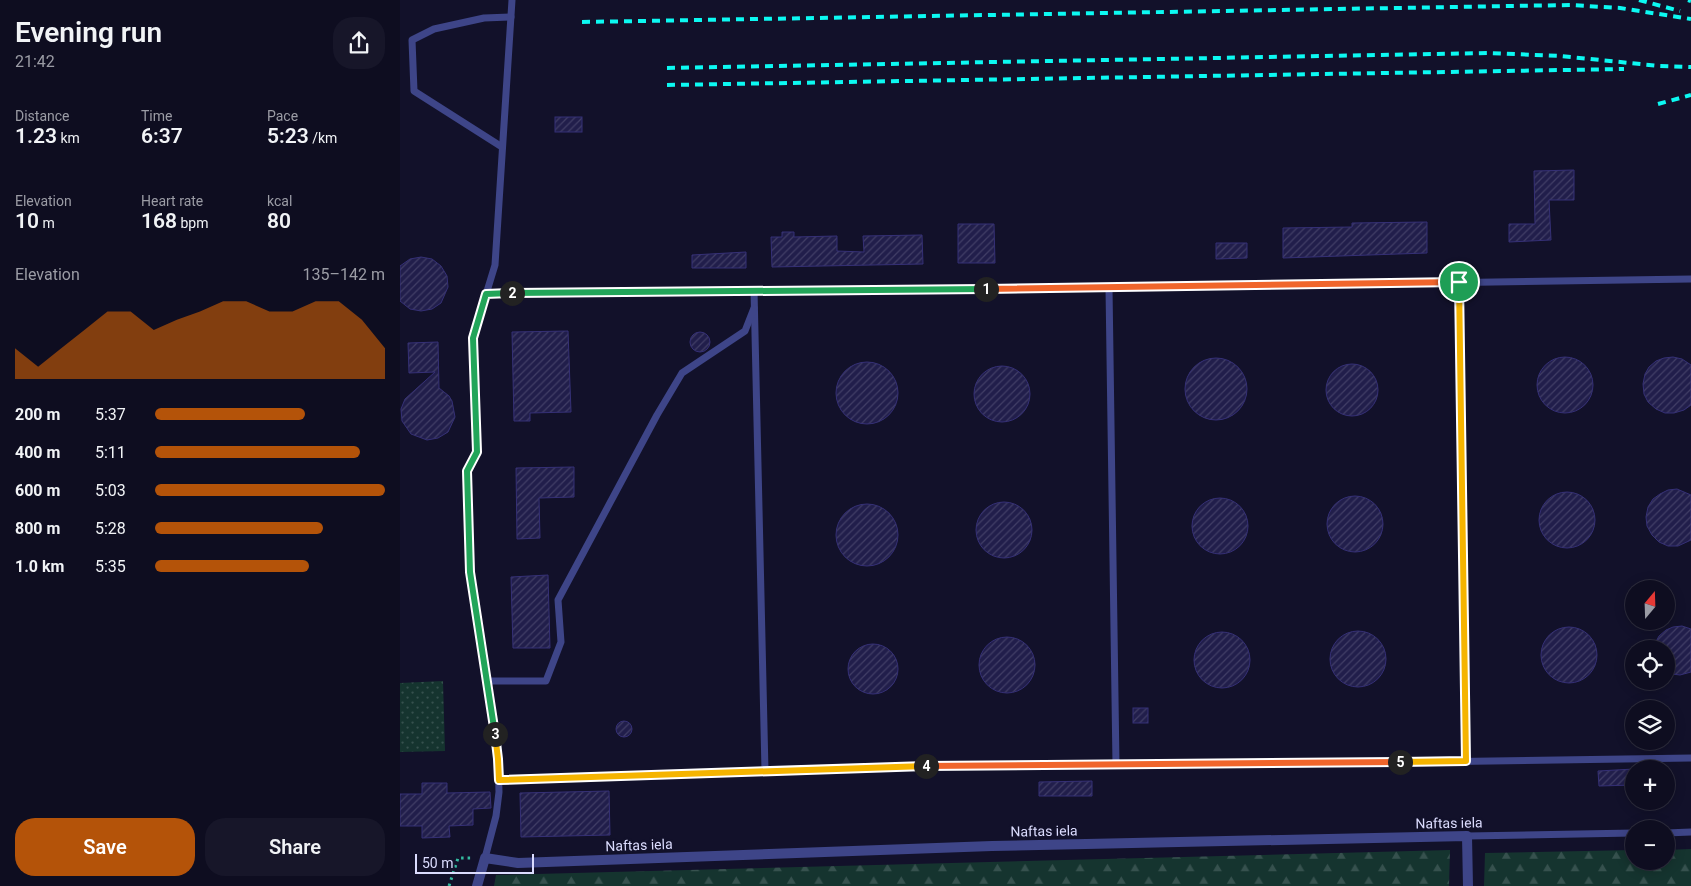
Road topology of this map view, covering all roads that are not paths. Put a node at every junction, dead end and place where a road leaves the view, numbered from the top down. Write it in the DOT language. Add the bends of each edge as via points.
graph roads {
  1 [pos="512,0"];
  2 [pos="511,17"];
  3 [pos="502,147"];
  4 [pos="1691,279"];
  5 [pos="1459,282"];
  6 [pos="1108,288"];
  7 [pos="754,290"];
  8 [pos="486,294"];
  9 [pos="754,308"];
  10 [pos="487,681"];
  11 [pos="1691,758"];
  12 [pos="1466,761"];
  13 [pos="1116,765"];
  14 [pos="765,771"];
  15 [pos="499,780"];
  16 [pos="1691,832"];
  17 [pos="1625,833"];
  18 [pos="1675,833"];
  19 [pos="1468,836"];
  20 [pos="485,858"];
  21 [pos="477,886"];
  22 [pos="1468,886"];
  1 -- 2 [label="lane"];
  2 -- 3 [label="lane"];
  2 -- 3 [label="lane" via="484,18 434,29 412,40 414,91"];
  3 -- 8 [label="lane" via="495,265"];
  4 -- 5 [label="lane"];
  5 -- 6 [label="lane"];
  5 -- 12 [label="lane"];
  6 -- 7 [label="lane"];
  6 -- 13 [label="lane"];
  7 -- 8 [label="lane"];
  7 -- 9 [label="lane"];
  8 -- 10 [label="lane" via="473,338 477,452 467,471 470,572"];
  9 -- 10 [label="lane" via="745,332 682,373 657,415 558,600 561,642 546,681"];
  9 -- 14 [label="lane"];
  10 -- 15 [label="lane"];
  11 -- 12 [label="lane"];
  12 -- 13 [label="lane"];
  13 -- 14 [label="lane" via="904,766"];
  14 -- 15 [label="lane"];
  15 -- 20 [label="lane" via="496,816"];
  16 -- 18 [label="lane"];
  17 -- 19 [label="lane, Naftas iela"];
  19 -- 20 [label="street, Naftas iela" via="992,846 518,863"];
  19 -- 22 [label="street"];
  20 -- 21 [label="street"];
}
